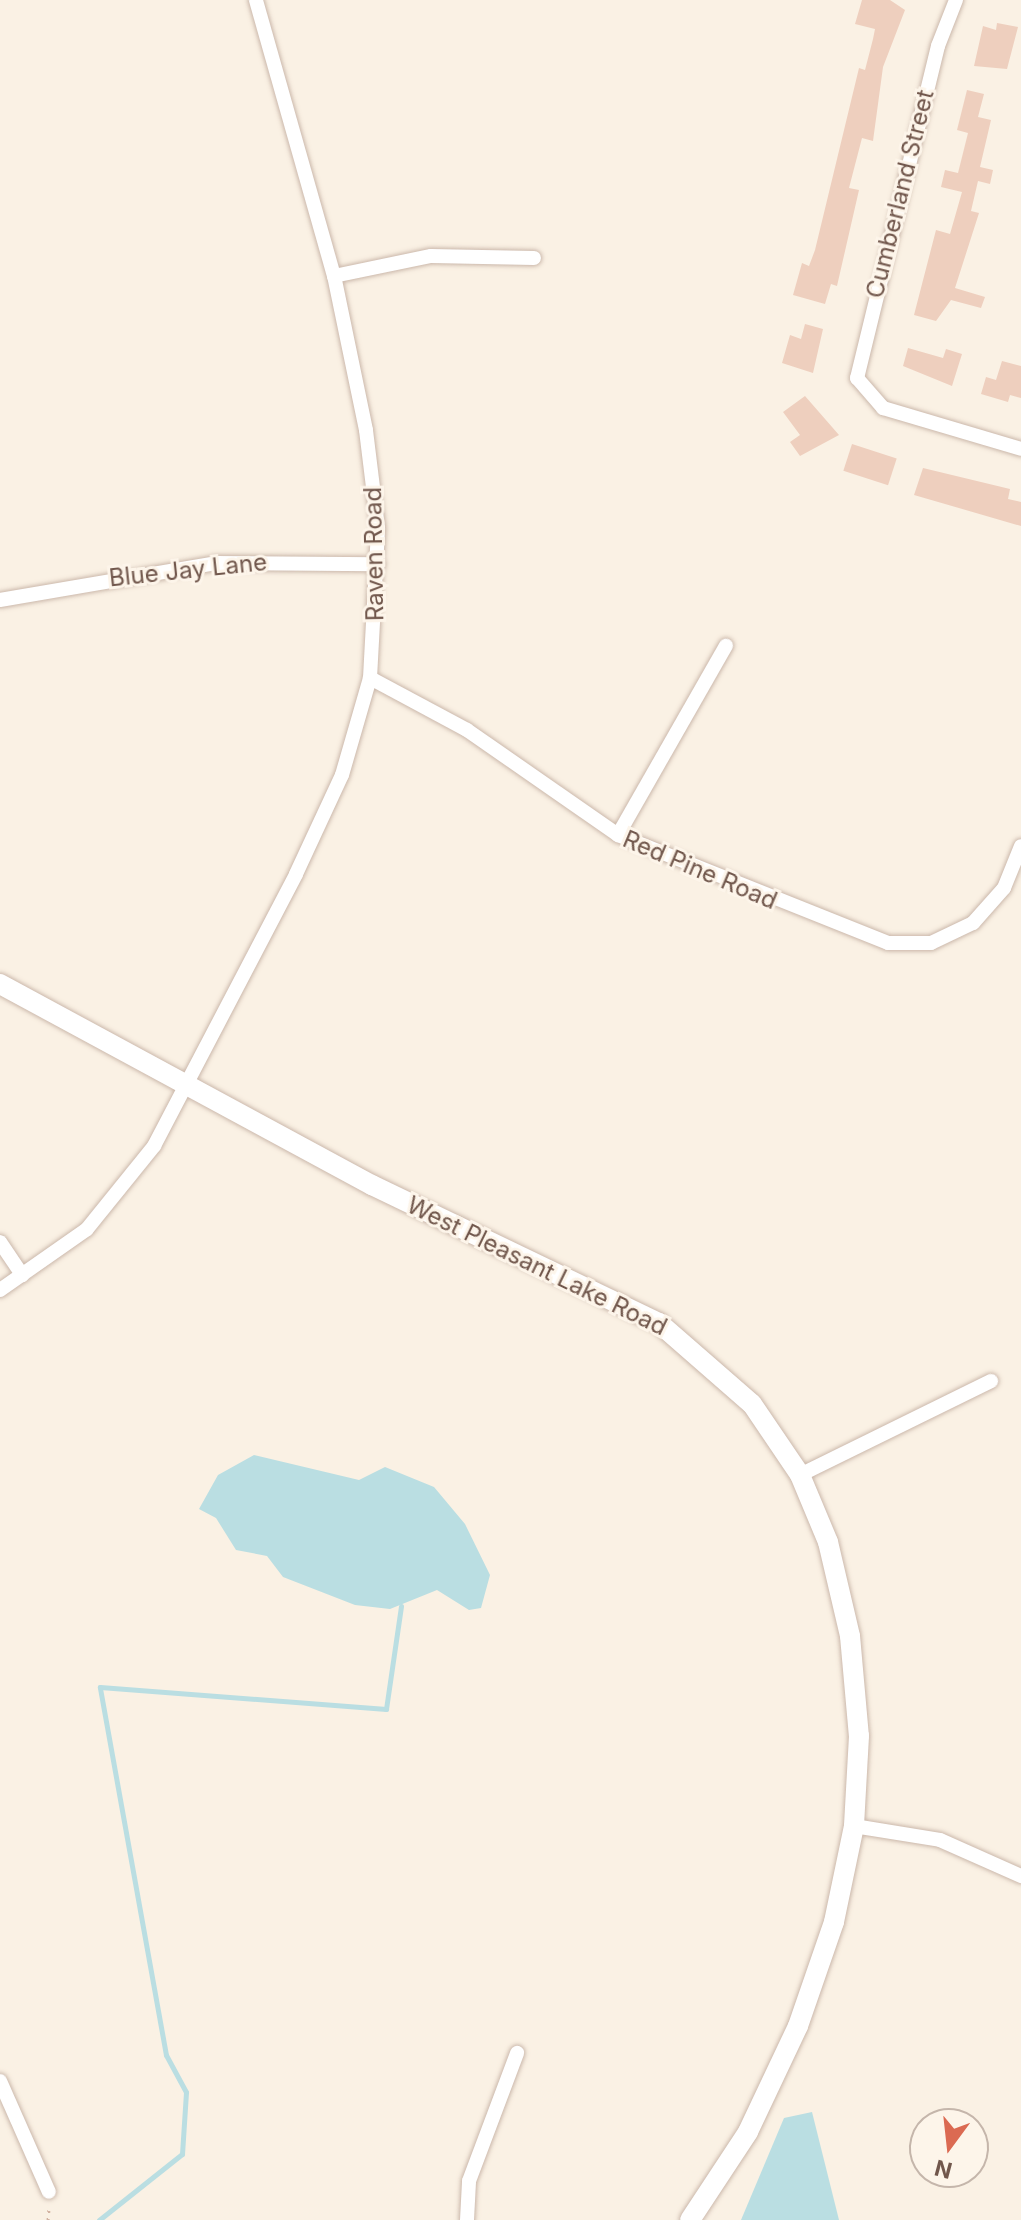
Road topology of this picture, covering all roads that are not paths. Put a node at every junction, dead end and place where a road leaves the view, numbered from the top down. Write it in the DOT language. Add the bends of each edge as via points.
graph roads {
  1 [pos="256,0"];
  2 [pos="956,0"];
  3 [pos="534,258"];
  4 [pos="334,276"];
  5 [pos="1021,449"];
  6 [pos="378,564"];
  7 [pos="0,600"];
  8 [pos="726,646"];
  9 [pos="370,678"];
  10 [pos="618,835"];
  11 [pos="1021,846"];
  12 [pos="0,984"];
  13 [pos="189,1083"];
  14 [pos="0,1242"];
  15 [pos="22,1275"];
  16 [pos="0,1290"];
  17 [pos="991,1381"];
  18 [pos="800,1475"];
  19 [pos="854,1826"];
  20 [pos="1021,1876"];
  21 [pos="517,2053"];
  22 [pos="0,2081"];
  23 [pos="49,2192"];
  24 [pos="467,2220"];
  25 [pos="690,2220"];
  1 -- 4 [label="street, Raven Road"];
  2 -- 5 [label="street, Cumberland Street" via="857,362 861,390 883,408"];
  3 -- 4 [label="street" via="431,256"];
  4 -- 6 [label="street, Raven Road" via="374,478"];
  6 -- 7 [label="street, Blue Jay Lane" via="202,564"];
  6 -- 9 [label="street, Raven Road"];
  8 -- 10 [label="street"];
  9 -- 10 [label="street, Red Pine Road" via="467,730"];
  9 -- 13 [label="street, Raven Road" via="342,775"];
  10 -- 11 [label="street, Red Pine Road" via="888,943 931,943 973,923 1004,888"];
  12 -- 13 [label="street, West Pleasant Lake Road"];
  13 -- 15 [label="street, Raven Road" via="111,1204"];
  13 -- 18 [label="street, West Pleasant Lake Road" via="372,1185 659,1323 724,1374"];
  14 -- 15 [label="street"];
  15 -- 16 [label="street, Raven Road"];
  17 -- 18 [label="street"];
  18 -- 19 [label="street, West Pleasant Lake Road" via="828,1542 850,1636 859,1736"];
  19 -- 20 [label="street" via="940,1840"];
  19 -- 25 [label="street, West Pleasant Lake Road" via="834,1922 798,2026 748,2132"];
  21 -- 24 [label="street" via="469,2181"];
  22 -- 23 [label="street"];
}
